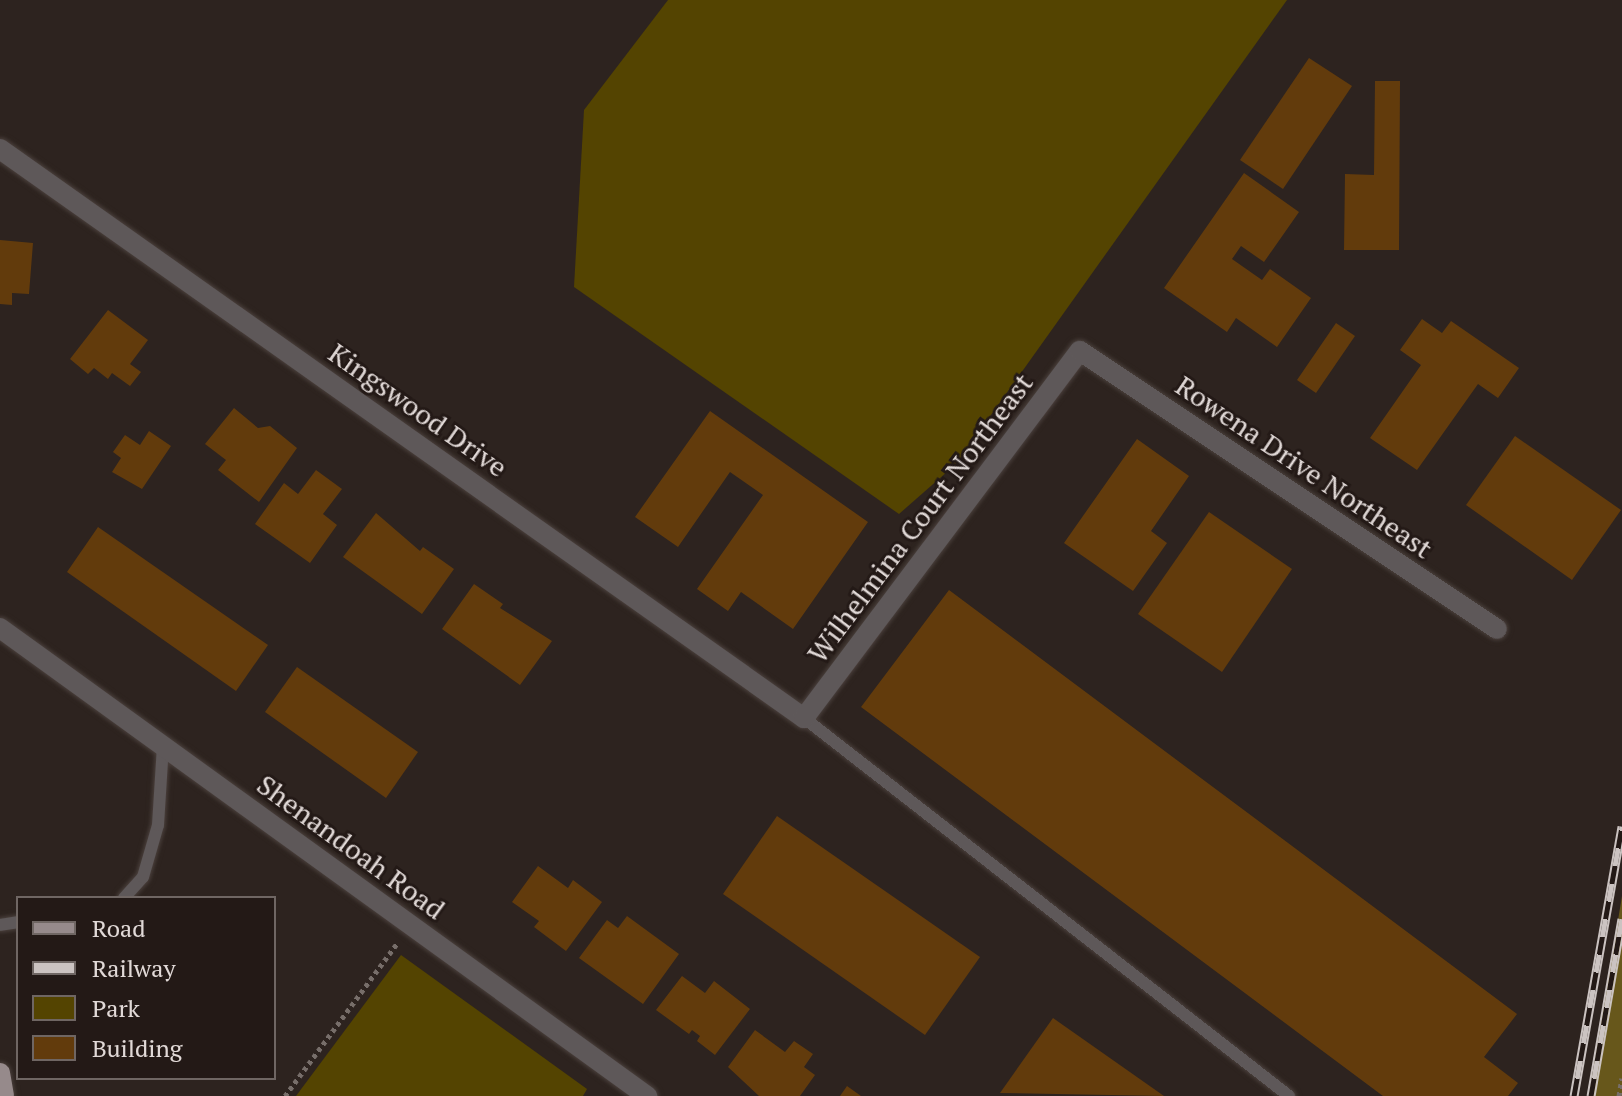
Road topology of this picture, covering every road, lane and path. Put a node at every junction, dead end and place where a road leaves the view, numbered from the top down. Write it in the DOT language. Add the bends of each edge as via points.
graph roads {
  1 [pos="0,149"];
  2 [pos="1080,351"];
  3 [pos="0,628"];
  4 [pos="1497,629"];
  5 [pos="0,640"];
  6 [pos="22,644"];
  7 [pos="804,718"];
  8 [pos="163,746"];
  9 [pos="126,896"];
  10 [pos="410,925"];
  11 [pos="0,1073"];
  12 [pos="1622,1078"];
  13 [pos="4,1096"];
  14 [pos="285,1096"];
  15 [pos="647,1096"];
  16 [pos="1289,1096"];
  17 [pos="1619,1096"];
  1 -- 7 [label="street, Kingswood Drive"];
  2 -- 4 [label="street, Rowena Drive Northeast"];
  2 -- 7 [label="street, Wilhelmina Court Northeast"];
  3 -- 6 [label="street, Shenandoah Road"];
  5 -- 6 [label="street, Shenandoah Road"];
  6 -- 8 [label="street, Shenandoah Road"];
  7 -- 16 [label="lane"];
  8 -- 9 [label="lane" via="158,825 143,877"];
  8 -- 10 [label="street, Shenandoah Road"];
  10 -- 14 [label="path"];
  10 -- 15 [label="street, Shenandoah Road"];
  11 -- 13 [label="main road"];
  12 -- 17 [label="path"];
}
